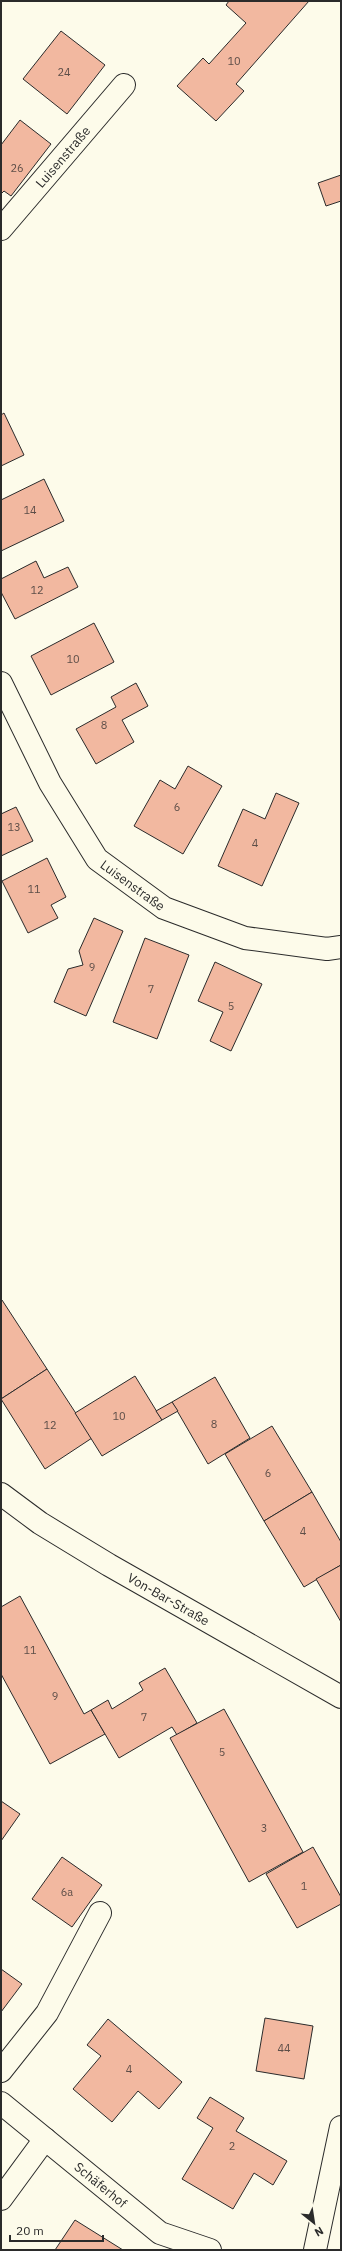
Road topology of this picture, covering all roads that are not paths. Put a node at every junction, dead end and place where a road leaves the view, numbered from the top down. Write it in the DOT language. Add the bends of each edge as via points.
graph roads {
  1 [pos="124,85"];
  2 [pos="1,229"];
  3 [pos="1,683"];
  4 [pos="341,948"];
  5 [pos="1,1494"];
  6 [pos="341,1697"];
  7 [pos="100,1913"];
  8 [pos="1,2071"];
  9 [pos="1,2103"];
  10 [pos="341,2127"];
  11 [pos="45,2139"];
  12 [pos="1,2199"];
  13 [pos="210,2250"];
  14 [pos="315,2250"];
  1 -- 2 [label="street, Luisenstraße"];
  3 -- 4 [label="street, Luisenstraße" via="50,783 97,859 164,908 238,935 327,949"];
  5 -- 6 [label="street, Von-Bar-Straße" via="40,1523 109,1565"];
  7 -- 8 [label="street" via="47,2013"];
  9 -- 11 [label="street, Schäferhof"];
  10 -- 14 [label="street"];
  11 -- 12 [label="street"];
  11 -- 13 [label="street, Schäferhof" via="160,2233"];
}
